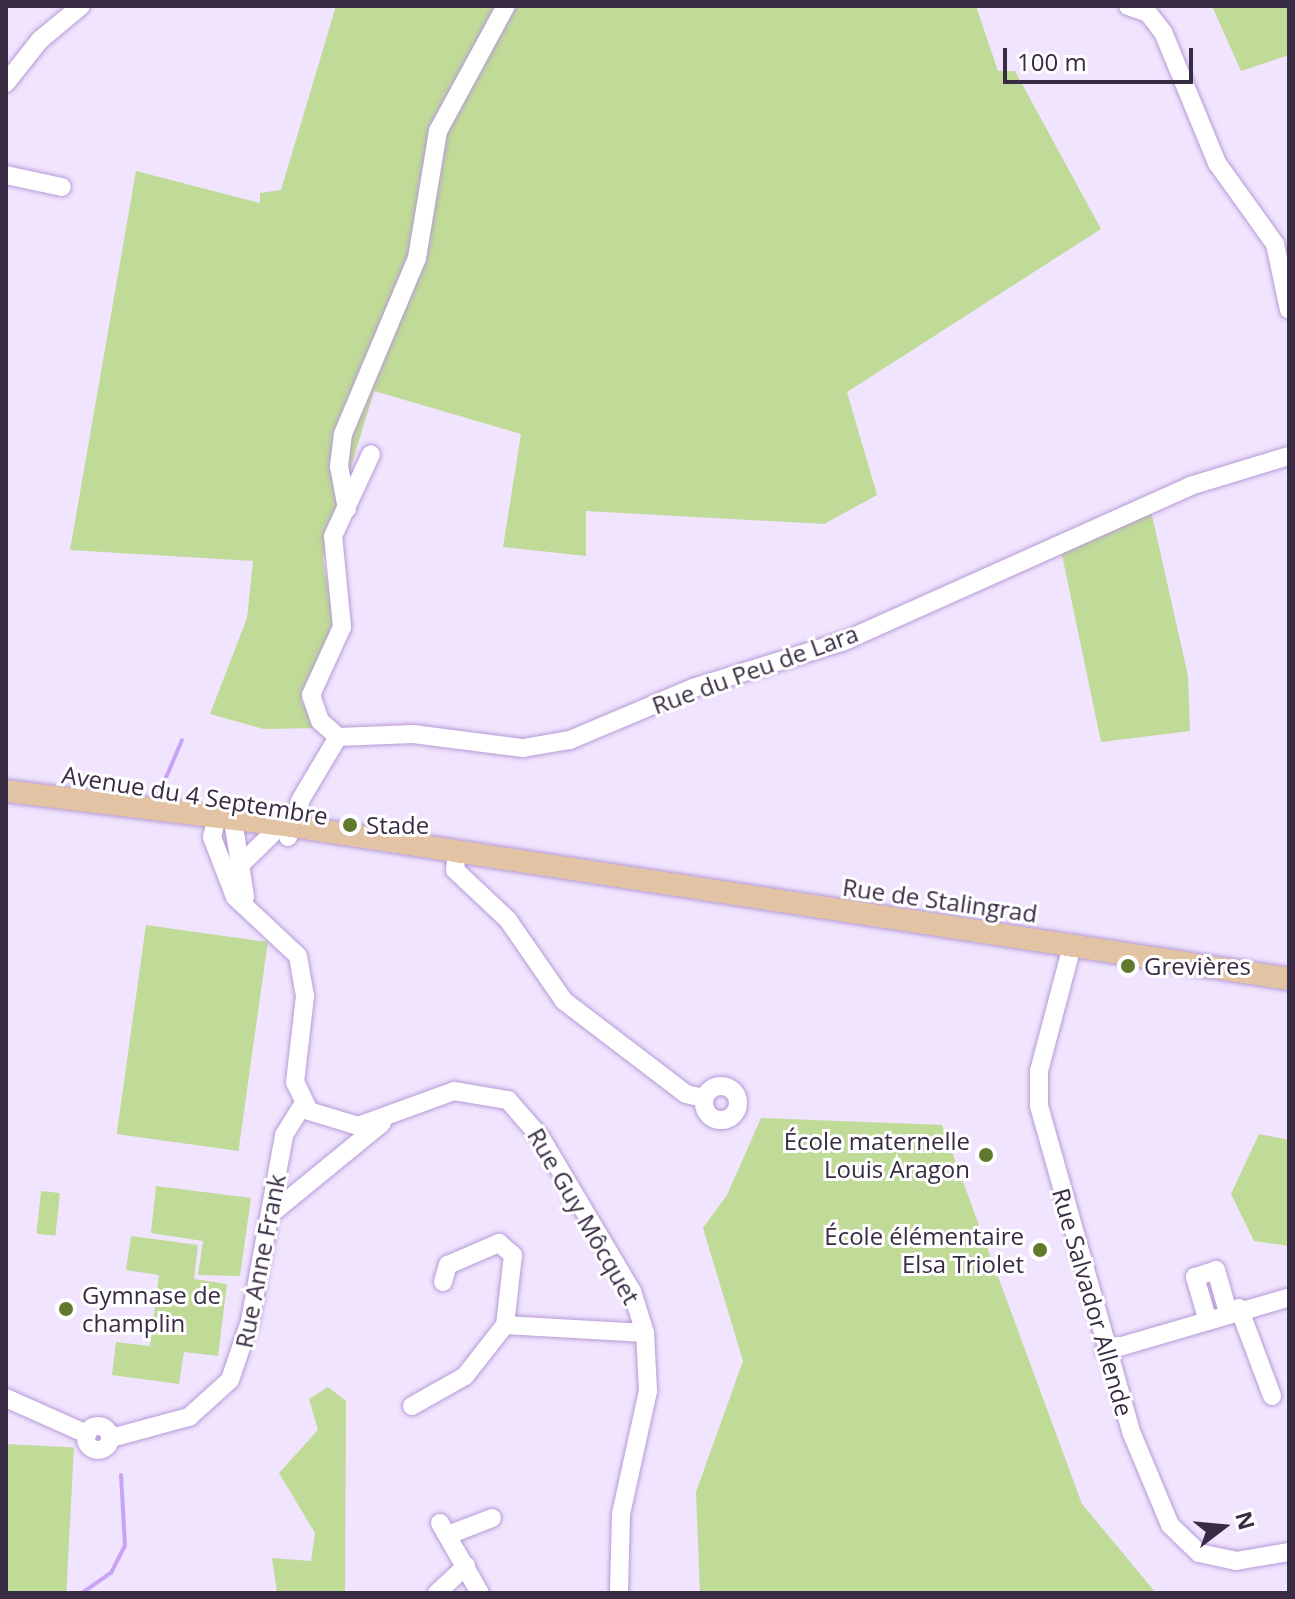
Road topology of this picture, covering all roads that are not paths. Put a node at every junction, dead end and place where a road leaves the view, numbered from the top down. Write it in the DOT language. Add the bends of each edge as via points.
graph roads {
  1 [pos="81,6"];
  2 [pos="506,6"];
  3 [pos="1128,6"];
  4 [pos="6,83"];
  5 [pos="6,175"];
  6 [pos="62,187"];
  7 [pos="1289,310"];
  8 [pos="371,454"];
  9 [pos="1289,456"];
  10 [pos="347,509"];
  11 [pos="338,737"];
  12 [pos="6,791"];
  13 [pos="224,823"];
  14 [pos="284,833"];
  15 [pos="456,856"];
  16 [pos="239,866"];
  17 [pos="247,904"];
  18 [pos="1072,946"];
  19 [pos="1289,979"];
  20 [pos="704,1098"];
  21 [pos="303,1105"];
  22 [pos="387,1119"];
  23 [pos="270,1215"];
  24 [pos="443,1282"];
  25 [pos="1288,1298"];
  26 [pos="1234,1310"];
  27 [pos="1207,1318"];
  28 [pos="505,1325"];
  29 [pos="645,1333"];
  30 [pos="1105,1351"];
  31 [pos="1272,1396"];
  32 [pos="6,1398"];
  33 [pos="412,1406"];
  34 [pos="492,1518"];
  35 [pos="1289,1552"];
  36 [pos="466,1566"];
  37 [pos="437,1593"];
  38 [pos="480,1593"];
  39 [pos="619,1593"];
  1 -- 4 [label="street" via="40,40"];
  2 -- 10 [label="street" via="438,131 417,258 343,434 339,466"];
  3 -- 7 [label="street" via="1156,20 1217,163 1275,244"];
  5 -- 6 [label="street"];
  8 -- 10 [label="street"];
  9 -- 11 [label="street, Rue du Peu de Lara" via="1190,486 842,642 693,688 570,740 523,748 413,734"];
  10 -- 11 [label="street" via="330,559 340,641 311,706"];
  11 -- 14 [label="street"];
  12 -- 13 [label="main road, Avenue du 4 Septembre"];
  13 -- 14 [label="main road, Avenue du 4 Septembre"];
  13 -- 16 [label="street"];
  13 -- 17 [label="street" via="230,886"];
  14 -- 15 [label="main road, Avenue du 4 Septembre"];
  14 -- 16 [label="street"];
  15 -- 18 [label="main road, Rue de Stalingrad"];
  15 -- 20 [label="street" via="472,891 508,920 564,1001 686,1094"];
  16 -- 17 [label="street"];
  17 -- 21 [label="street" via="298,956 305,996 295,1082"];
  18 -- 19 [label="main road, Rue de Stalingrad"];
  18 -- 30 [label="street, Rue Salvador Allende" via="1039,1071 1039,1106"];
  21 -- 22 [label="street, Rue Guy Môcquet" via="336,1123"];
  21 -- 23 [label="street, Rue Anne Frank" via="284,1135"];
  22 -- 23 [label="street"];
  22 -- 29 [label="street, Rue Guy Môcquet" via="432,1096 467,1089 517,1107 621,1270"];
  23 -- 32 [label="street, Rue Anne Frank" via="246,1339 230,1380 189,1417 111,1438 98,1426 87,1434"];
  24 -- 28 [label="street" via="448,1265 487,1244 508,1246 513,1255"];
  25 -- 26 [label="street"];
  26 -- 27 [label="street"];
  26 -- 27 [label="street" via="1216,1270 1195,1277"];
  26 -- 31 [label="street"];
  27 -- 30 [label="street"];
  28 -- 29 [label="street"];
  28 -- 33 [label="street" via="455,1385"];
  29 -- 39 [label="street, Rue Guy Môcquet" via="648,1391 621,1514"];
  30 -- 35 [label="street, Rue Salvador Allende" via="1132,1434 1182,1541 1220,1561"];
  34 -- 36 [label="street" via="444,1529"];
  36 -- 37 [label="street"];
  36 -- 38 [label="street"];
}
